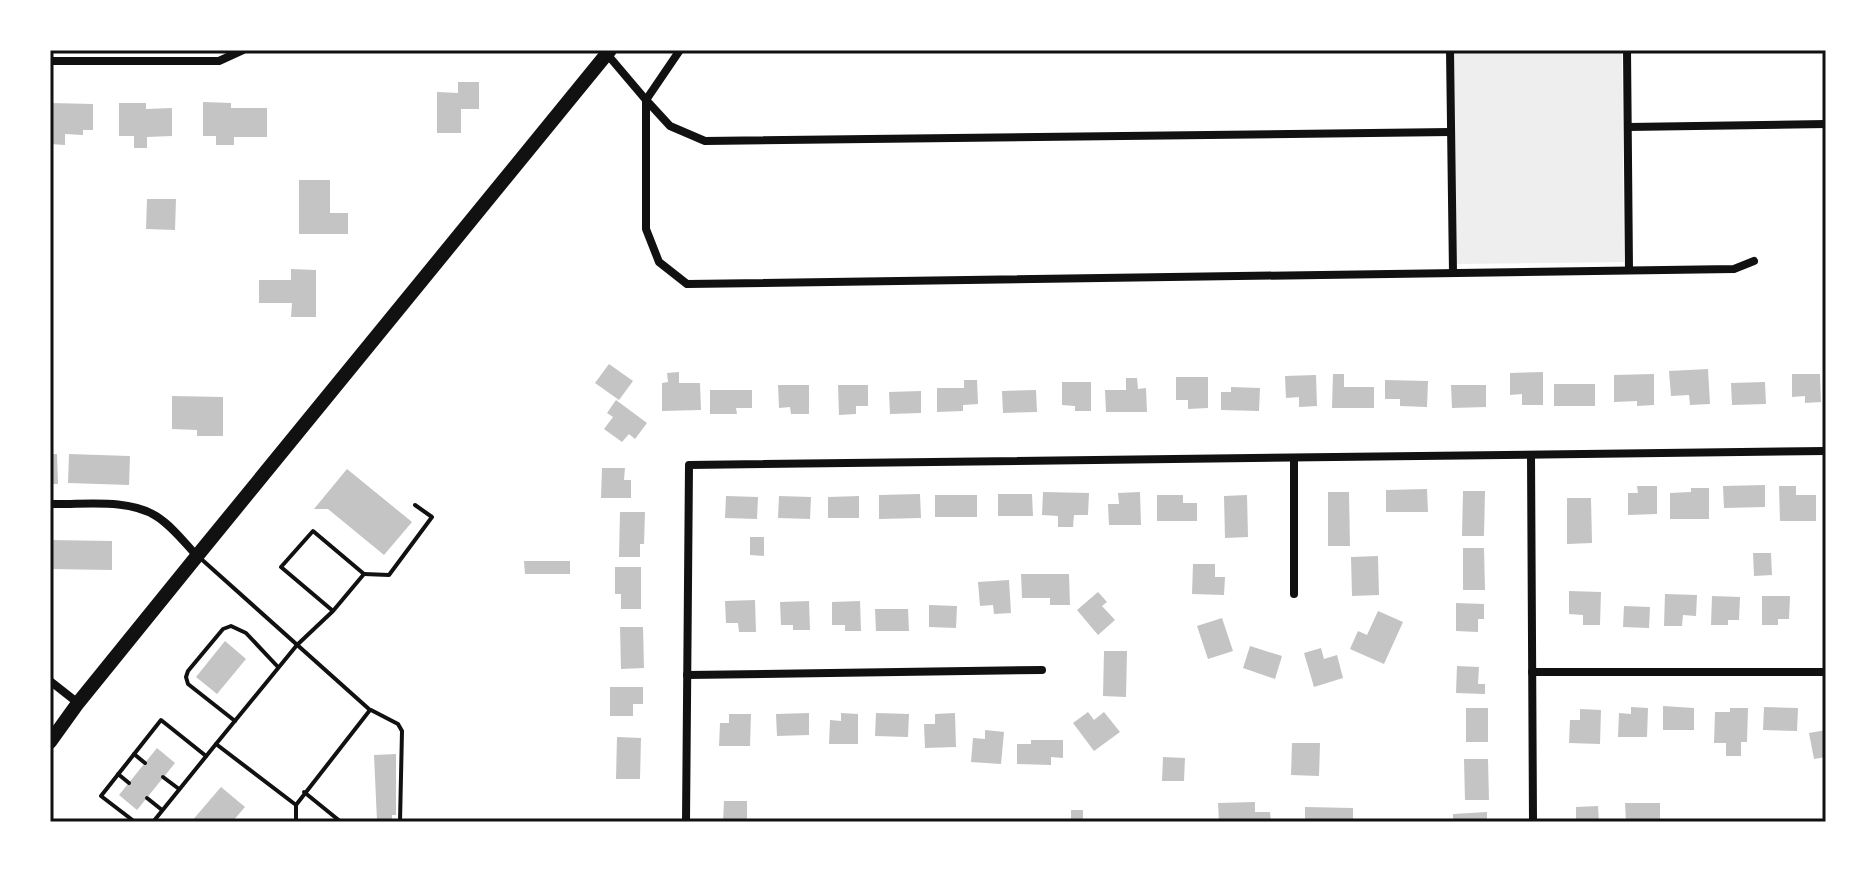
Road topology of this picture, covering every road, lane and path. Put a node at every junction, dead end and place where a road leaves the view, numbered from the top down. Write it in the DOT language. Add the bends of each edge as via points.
graph roads {
  1 [pos="243,50"];
  2 [pos="680,50"];
  3 [pos="1450,50"];
  4 [pos="1627,50"];
  5 [pos="609,52"];
  6 [pos="50,61"];
  7 [pos="646,100"];
  8 [pos="1826,124"];
  9 [pos="1628,127"];
  10 [pos="1451,132"];
  11 [pos="1754,261"];
  12 [pos="1629,270"];
  13 [pos="1453,273"];
  14 [pos="1826,451"];
  15 [pos="1531,455"];
  16 [pos="1294,458"];
  17 [pos="50,504"];
  18 [pos="415,505"];
  19 [pos="197,556"];
  20 [pos="364,574"];
  21 [pos="1294,594"];
  22 [pos="333,611"];
  23 [pos="297,645"];
  24 [pos="278,667"];
  25 [pos="1042,670"];
  26 [pos="1532,672"];
  27 [pos="1826,672"];
  28 [pos="687,675"];
  29 [pos="50,681"];
  30 [pos="78,703"];
  31 [pos="370,710"];
  32 [pos="235,721"];
  33 [pos="50,742"];
  34 [pos="216,744"];
  35 [pos="134,754"];
  36 [pos="206,756"];
  37 [pos="145,763"];
  38 [pos="118,774"];
  39 [pos="163,777"];
  40 [pos="129,783"];
  41 [pos="179,789"];
  42 [pos="304,792"];
  43 [pos="147,798"];
  44 [pos="296,805"];
  45 [pos="162,810"];
  46 [pos="135,822"];
  47 [pos="153,822"];
  48 [pos="296,822"];
  49 [pos="341,822"];
  50 [pos="400,822"];
  51 [pos="686,822"];
  52 [pos="1533,822"];
  1 -- 6 [label="street" via="219,61"];
  2 -- 7 [label="street"];
  3 -- 10 [label="street"];
  4 -- 9 [label="street"];
  5 -- 7 [label="street"];
  5 -- 19 [label="main road"];
  7 -- 10 [label="street" via="670,126 705,141"];
  7 -- 13 [label="street" via="646,229 659,262 687,284"];
  8 -- 9 [label="street"];
  9 -- 12 [label="street"];
  10 -- 13 [label="street"];
  11 -- 12 [label="street" via="1734,269"];
  12 -- 13 [label="street"];
  14 -- 15 [label="street"];
  15 -- 16 [label="street"];
  15 -- 26 [label="street"];
  16 -- 21 [label="street"];
  16 -- 28 [label="street" via="689,465"];
  17 -- 19 [label="street" via="132,506 170,526"];
  18 -- 20 [label="lane" via="432,517 389,575"];
  19 -- 23 [label="lane"];
  19 -- 30 [label="main road"];
  20 -- 22 [label="lane"];
  20 -- 22 [label="lane" via="313,531 281,567"];
  22 -- 23 [label="lane"];
  23 -- 24 [label="lane"];
  23 -- 31 [label="lane"];
  24 -- 32 [label="lane"];
  24 -- 32 [label="lane" via="246,633 231,626 188,671 188,684"];
  25 -- 28 [label="street"];
  26 -- 27 [label="street"];
  26 -- 52 [label="street"];
  28 -- 51 [label="street"];
  29 -- 30 [label="street"];
  30 -- 33 [label="main road"];
  31 -- 42 [label="lane"];
  31 -- 50 [label="lane" via="402,731"];
  32 -- 34 [label="lane"];
  34 -- 36 [label="lane"];
  34 -- 44 [label="lane"];
  35 -- 36 [label="lane" via="161,720"];
  35 -- 37 [label="lane"];
  35 -- 38 [label="lane"];
  36 -- 41 [label="lane"];
  38 -- 40 [label="lane"];
  38 -- 46 [label="lane" via="101,796"];
  39 -- 41 [label="lane"];
  41 -- 45 [label="lane"];
  42 -- 44 [label="lane"];
  42 -- 49 [label="lane"];
  43 -- 45 [label="lane"];
  44 -- 48 [label="lane"];
  45 -- 47 [label="lane"];
}
